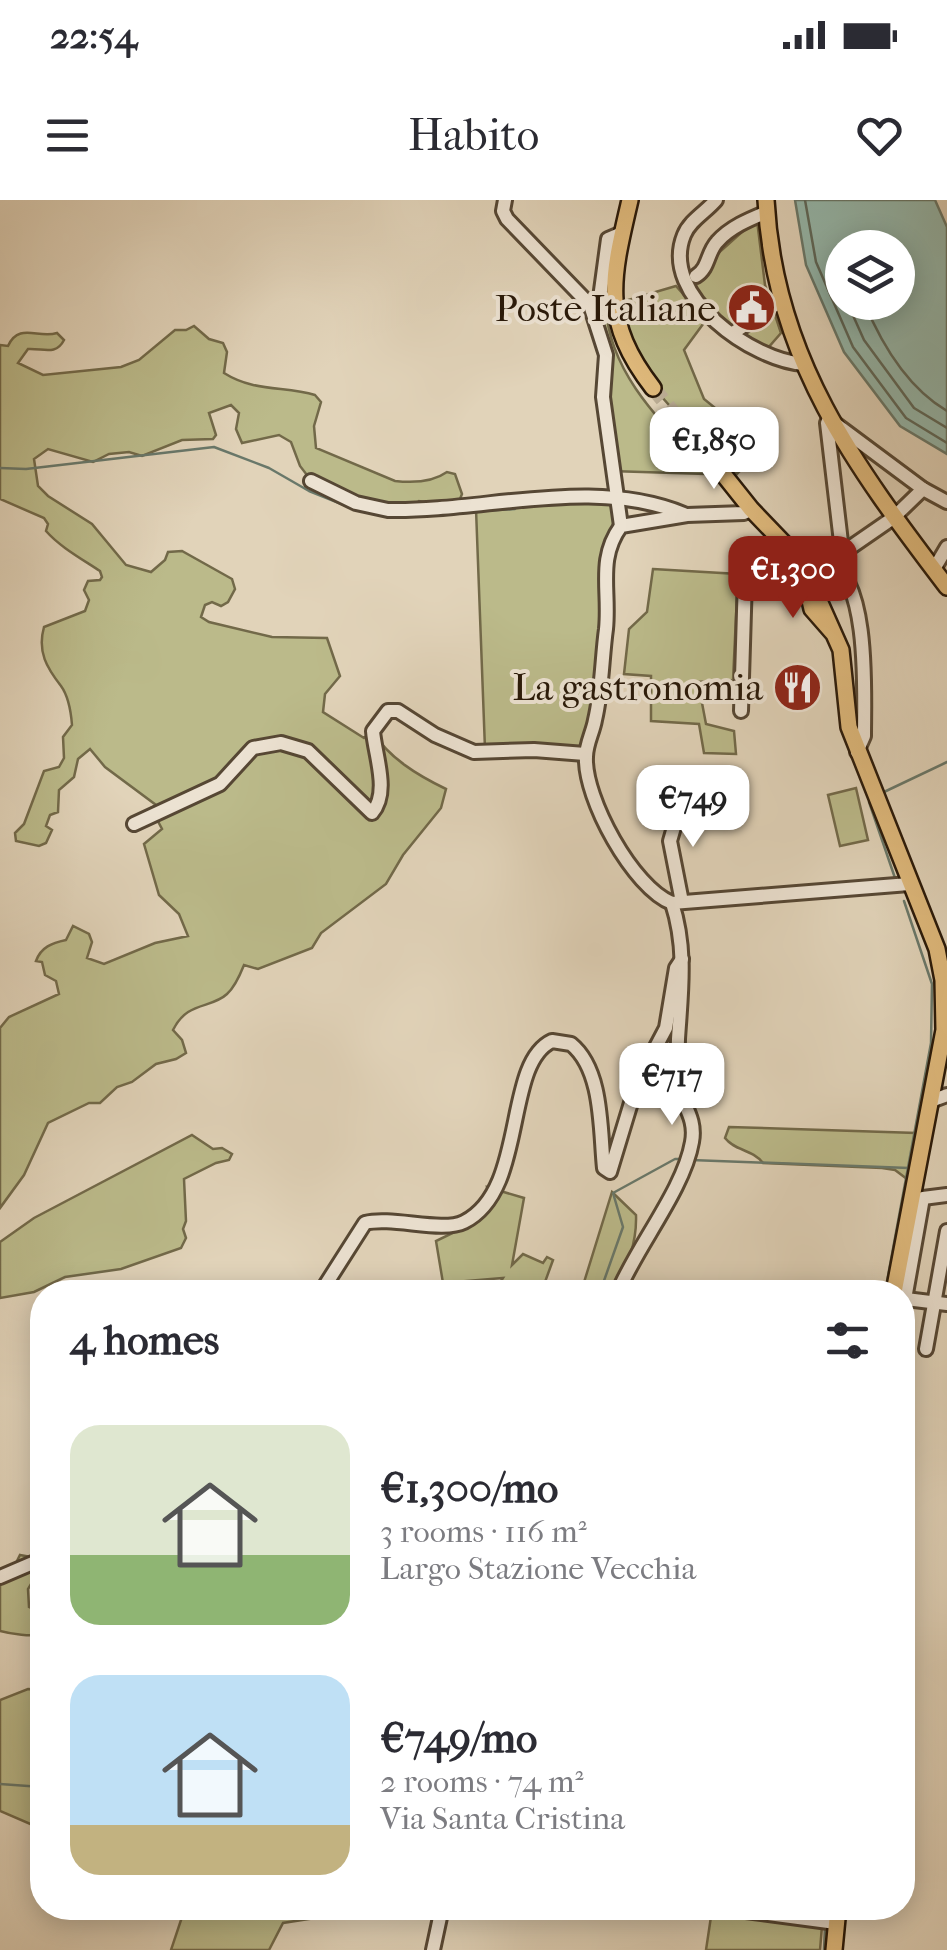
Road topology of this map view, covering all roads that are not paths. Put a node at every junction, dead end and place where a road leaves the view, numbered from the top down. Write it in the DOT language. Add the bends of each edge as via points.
graph roads {
  1 [pos="505,200"];
  2 [pos="630,200"];
  3 [pos="716,200"];
  4 [pos="766,206"];
  5 [pos="622,233"];
  6 [pos="689,274"];
  7 [pos="782,301"];
  8 [pos="590,304"];
  9 [pos="733,333"];
  10 [pos="804,364"];
  11 [pos="653,388"];
  12 [pos="830,419"];
  13 [pos="700,445"];
  14 [pos="311,482"];
  15 [pos="923,489"];
  16 [pos="618,498"];
  17 [pos="947,502"];
  18 [pos="754,512"];
  19 [pos="686,515"];
  20 [pos="893,518"];
  21 [pos="620,526"];
  22 [pos="947,546"];
  23 [pos="846,548"];
  24 [pos="811,562"];
  25 [pos="934,570"];
  26 [pos="845,573"];
  27 [pos="947,587"];
  28 [pos="741,711"];
  29 [pos="857,752"];
  30 [pos="586,754"];
  31 [pos="683,796"];
  32 [pos="134,824"];
  33 [pos="910,884"];
  34 [pos="674,902"];
  35 [pos="940,943"];
  36 [pos="682,959"];
  37 [pos="946,1024"];
  38 [pos="939,1098"];
  39 [pos="947,1195"];
  40 [pos="947,1231"];
  41 [pos="328,1280"];
  42 [pos="623,1280"];
  43 [pos="903,1280"];
  44 [pos="904,1280"];
  45 [pos="915,1299"];
  46 [pos="941,1304"];
  47 [pos="926,1349"];
  48 [pos="30,1564"];
  49 [pos="0,1577"];
  50 [pos="439,1920"];
  51 [pos="837,1920"];
  52 [pos="433,1950"];
  53 [pos="834,1950"];
  1 -- 8 [label="street" via="508,219"];
  2 -- 5 [label="main road"];
  3 -- 6 [label="street" via="683,236 680,262"];
  4 -- 6 [label="street" via="716,242 706,268"];
  4 -- 7 [label="main road"];
  5 -- 8 [label="street" via="608,240 600,298"];
  5 -- 11 [label="main road" via="615,308 628,352"];
  6 -- 9 [label="street" via="702,310"];
  7 -- 9 [label="street"];
  7 -- 10 [label="main road"];
  8 -- 16 [label="street" via="606,355 603,397"];
  9 -- 10 [label="street" via="774,359"];
  10 -- 12 [label="main road"];
  12 -- 15 [label="street"];
  12 -- 20 [label="main road"];
  12 -- 23 [label="street"];
  13 -- 18 [label="main road"];
  14 -- 16 [label="street" via="388,510"];
  15 -- 17 [label="street"];
  15 -- 20 [label="street"];
  16 -- 19 [label="street"];
  16 -- 21 [label="street"];
  18 -- 19 [label="street"];
  18 -- 24 [label="main road"];
  19 -- 21 [label="street"];
  20 -- 23 [label="street"];
  20 -- 25 [label="main road"];
  21 -- 30 [label="street" via="606,553 607,616"];
  22 -- 25 [label="street"];
  23 -- 24 [label="street"];
  23 -- 26 [label="street"];
  24 -- 26 [label="street"];
  24 -- 28 [label="street" via="786,579 745,578"];
  24 -- 29 [label="main road" via="806,583 814,612 833,633 845,666"];
  25 -- 27 [label="main road"];
  26 -- 29 [label="street" via="863,668 864,736"];
  29 -- 33 [label="main road"];
  30 -- 32 [label="street" via="474,752 388,711 373,730 380,794 372,813 308,751 281,743 253,748 220,784"];
  30 -- 34 [label="street" via="614,840 626,860"];
  31 -- 34 [label="street" via="670,840"];
  33 -- 34 [label="street"];
  33 -- 35 [label="main road"];
  34 -- 36 [label="street"];
  35 -- 37 [label="main road"];
  36 -- 41 [label="street" via="666,1028 636,1083 609,1172 585,1060 572,1044 552,1041 533,1057 490,1199 460,1224 364,1223"];
  36 -- 42 [label="street" via="676,1077 694,1120 692,1145"];
  37 -- 38 [label="main road"];
  38 -- 43 [label="main road"];
  39 -- 44 [label="street" via="923,1198"];
  40 -- 46 [label="street"];
  45 -- 46 [label="street"];
  46 -- 47 [label="street"];
  48 -- 49 [label="street"];
  50 -- 52 [label="street"];
  51 -- 53 [label="main road"];
}
